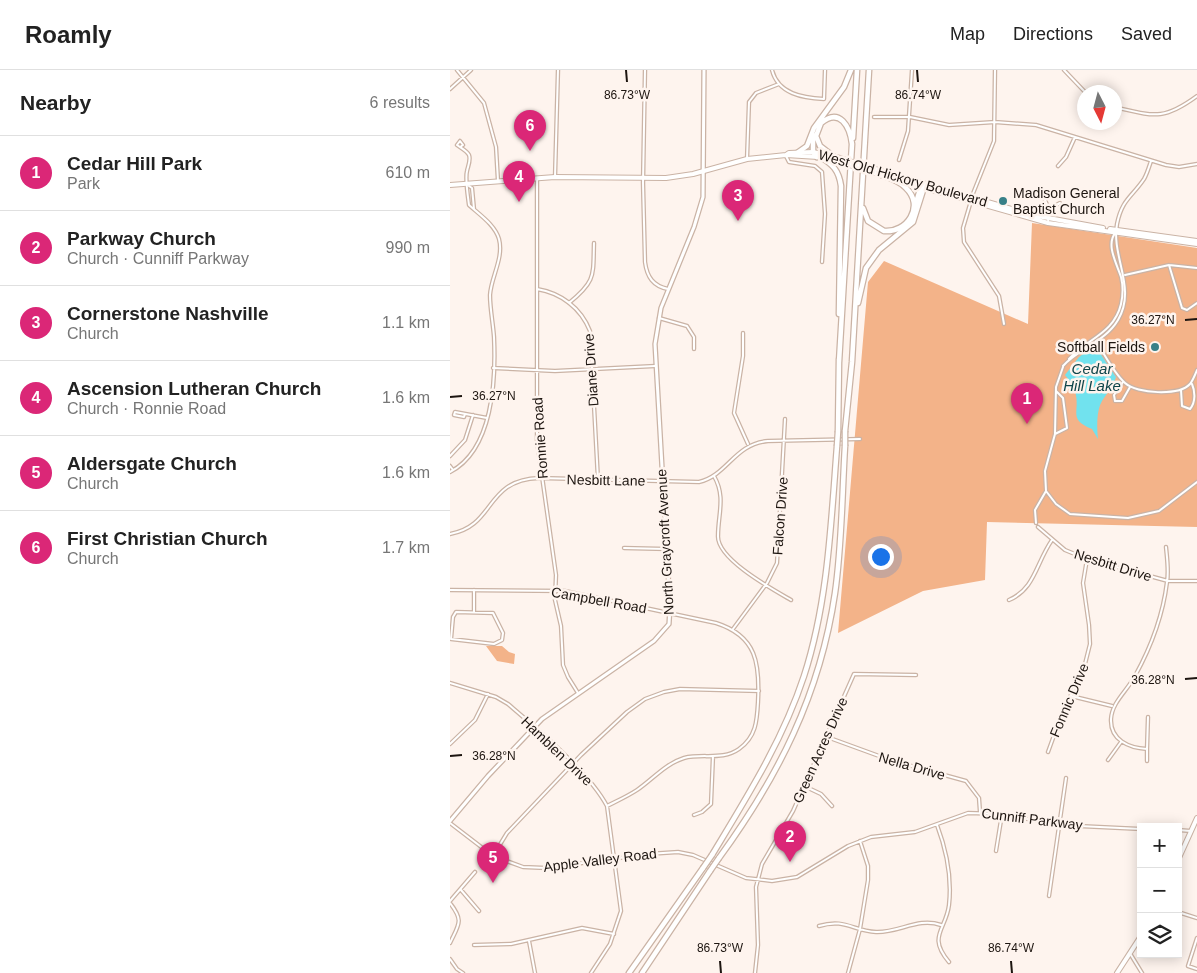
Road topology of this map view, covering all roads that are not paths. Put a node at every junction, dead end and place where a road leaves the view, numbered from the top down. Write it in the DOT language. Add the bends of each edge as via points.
graph roads {
  1 [pos="457,70"];
  2 [pos="471,70"];
  3 [pos="558,70"];
  4 [pos="645,70"];
  5 [pos="704,70"];
  6 [pos="772,70"];
  7 [pos="825,70"];
  8 [pos="851,70"];
  9 [pos="857,70"];
  10 [pos="869,70"];
  11 [pos="912,70"];
  12 [pos="995,70"];
  13 [pos="1064,70"];
  14 [pos="464,78"];
  15 [pos="779,84"];
  16 [pos="1078,85"];
  17 [pos="450,89"];
  18 [pos="1197,96"];
  19 [pos="1122,109"];
  20 [pos="874,116"];
  21 [pos="910,116"];
  22 [pos="994,122"];
  23 [pos="813,134"];
  24 [pos="1075,137"];
  25 [pos="852,144"];
  26 [pos="460,147"];
  27 [pos="797,153"];
  28 [pos="786,155"];
  29 [pos="817,155"];
  30 [pos="833,156"];
  31 [pos="747,159"];
  32 [pos="840,160"];
  33 [pos="899,160"];
  34 [pos="1151,161"];
  35 [pos="1197,164"];
  36 [pos="1058,166"];
  37 [pos="875,171"];
  38 [pos="704,172"];
  39 [pos="881,175"];
  40 [pos="863,176"];
  41 [pos="555,177"];
  42 [pos="537,178"];
  43 [pos="644,179"];
  44 [pos="498,181"];
  45 [pos="450,185"];
  46 [pos="468,185"];
  47 [pos="923,185"];
  48 [pos="1044,198"];
  49 [pos="971,199"];
  50 [pos="1060,203"];
  51 [pos="474,209"];
  52 [pos="1049,209"];
  53 [pos="912,214"];
  54 [pos="1048,221"];
  55 [pos="1116,231"];
  56 [pos="594,243"];
  57 [pos="1197,243"];
  58 [pos="822,262"];
  59 [pos="1168,265"];
  60 [pos="1197,268"];
  61 [pos="1124,276"];
  62 [pos="1121,277"];
  63 [pos="537,289"];
  64 [pos="668,289"];
  65 [pos="569,303"];
  66 [pos="1197,304"];
  67 [pos="658,318"];
  68 [pos="1004,324"];
  69 [pos="743,333"];
  70 [pos="853,334"];
  71 [pos="1096,341"];
  72 [pos="694,349"];
  73 [pos="839,362"];
  74 [pos="655,366"];
  75 [pos="493,368"];
  76 [pos="592,370"];
  77 [pos="1197,370"];
  78 [pos="536,371"];
  79 [pos="1123,382"];
  80 [pos="1191,383"];
  81 [pos="1130,387"];
  82 [pos="1181,390"];
  83 [pos="1056,391"];
  84 [pos="464,414"];
  85 [pos="473,415"];
  86 [pos="487,418"];
  87 [pos="785,419"];
  88 [pos="1055,434"];
  89 [pos="860,439"];
  90 [pos="784,440"];
  91 [pos="748,445"];
  92 [pos="450,456"];
  93 [pos="450,466"];
  94 [pos="451,471"];
  95 [pos="714,476"];
  96 [pos="542,478"];
  97 [pos="598,480"];
  98 [pos="663,482"];
  99 [pos="1197,482"];
  100 [pos="1046,491"];
  101 [pos="1036,523"];
  102 [pos="1038,526"];
  103 [pos="450,534"];
  104 [pos="1052,540"];
  105 [pos="1166,547"];
  106 [pos="624,548"];
  107 [pos="667,549"];
  108 [pos="1087,559"];
  109 [pos="1168,581"];
  110 [pos="1197,581"];
  111 [pos="767,583"];
  112 [pos="450,590"];
  113 [pos="474,590"];
  114 [pos="555,590"];
  115 [pos="791,600"];
  116 [pos="1009,600"];
  117 [pos="474,612"];
  118 [pos="670,613"];
  119 [pos="733,629"];
  120 [pos="450,639"];
  121 [pos="916,675"];
  122 [pos="450,683"];
  123 [pos="759,691"];
  124 [pos="578,693"];
  125 [pos="488,694"];
  126 [pos="1071,696"];
  127 [pos="1114,706"];
  128 [pos="1148,716"];
  129 [pos="533,727"];
  130 [pos="827,737"];
  131 [pos="1121,742"];
  132 [pos="450,744"];
  133 [pos="1147,749"];
  134 [pos="1048,752"];
  135 [pos="713,756"];
  136 [pos="1108,760"];
  137 [pos="1147,762"];
  138 [pos="573,764"];
  139 [pos="1066,778"];
  140 [pos="804,786"];
  141 [pos="607,806"];
  142 [pos="832,806"];
  143 [pos="980,812"];
  144 [pos="1002,814"];
  145 [pos="694,815"];
  146 [pos="1197,818"];
  147 [pos="450,822"];
  148 [pos="938,825"];
  149 [pos="1058,825"];
  150 [pos="1137,829"];
  151 [pos="1182,830"];
  152 [pos="1191,831"];
  153 [pos="860,841"];
  154 [pos="996,851"];
  155 [pos="1182,851"];
  156 [pos="493,856"];
  157 [pos="615,859"];
  158 [pos="475,872"];
  159 [pos="758,881"];
  160 [pos="461,889"];
  161 [pos="1048,896"];
  162 [pos="450,902"];
  163 [pos="479,910"];
  164 [pos="1181,913"];
  165 [pos="1197,918"];
  166 [pos="941,925"];
  167 [pos="819,926"];
  168 [pos="860,928"];
  169 [pos="614,934"];
  170 [pos="1197,938"];
  171 [pos="528,940"];
  172 [pos="450,943"];
  173 [pos="1137,944"];
  174 [pos="474,945"];
  175 [pos="1131,955"];
  176 [pos="450,959"];
  177 [pos="949,962"];
  178 [pos="1197,969"];
  179 [pos="463,973"];
  180 [pos="535,973"];
  181 [pos="591,973"];
  182 [pos="629,973"];
  183 [pos="642,973"];
  184 [pos="755,973"];
  185 [pos="848,973"];
  186 [pos="1117,973"];
  187 [pos="1142,973"];
  1 -- 14 [label="street"];
  2 -- 14 [label="street"];
  3 -- 41 [label="street"];
  4 -- 43 [label="street"];
  5 -- 38 [label="street, North Graycroft Avenue"];
  6 -- 15 [label="street"];
  7 -- 15 [label="street" via="824,99 798,96"];
  8 -- 23 [label="highway" via="844,87 817,123"];
  9 -- 25 [label="highway"];
  10 -- 40 [label="highway"];
  11 -- 21 [label="street"];
  12 -- 22 [label="street"];
  13 -- 16 [label="street"];
  14 -- 17 [label="street"];
  14 -- 44 [label="street" via="484,103 496,148"];
  15 -- 31 [label="street" via="756,93 748,102"];
  18 -- 19 [label="street" via="1174,112 1160,115"];
  20 -- 21 [label="street"];
  21 -- 22 [label="street" via="949,125"];
  21 -- 33 [label="street"];
  22 -- 24 [label="street" via="1036,125"];
  22 -- 49 [label="street" via="994,141"];
  23 -- 27 [label="highway" via="807,146"];
  23 -- 29 [label="highway"];
  24 -- 34 [label="street"];
  24 -- 36 [label="street"];
  25 -- 30 [label="highway" via="845,122 834,118 824,120 818,127 817,139 822,149"];
  25 -- 73 [label="highway"];
  26 -- 46 [label="street" via="469,154"];
  27 -- 28 [label="main road, West Old Hickory Boulevard"];
  27 -- 29 [label="main road, West Old Hickory Boulevard"];
  28 -- 29 [label="main road, West Old Hickory Boulevard"];
  28 -- 31 [label="main road, West Old Hickory Boulevard"];
  28 -- 58 [label="street" via="789,162 815,166 822,172 825,214"];
  29 -- 30 [label="main road, West Old Hickory Boulevard"];
  29 -- 32 [label="main road, West Old Hickory Boulevard"];
  29 -- 73 [label="highway" via="834,168 841,186"];
  30 -- 32 [label="main road, West Old Hickory Boulevard"];
  31 -- 38 [label="main road, West Old Hickory Boulevard"];
  32 -- 37 [label="main road, West Old Hickory Boulevard, bridge"];
  34 -- 35 [label="street" via="1179,167"];
  34 -- 55 [label="street" via="1144,179 1120,210"];
  37 -- 39 [label="main road, West Old Hickory Boulevard"];
  37 -- 47 [label="main road, West Old Hickory Boulevard"];
  38 -- 43 [label="main road, West Old Hickory Boulevard"];
  38 -- 64 [label="street, North Graycroft Avenue" via="700,211"];
  39 -- 47 [label="main road, West Old Hickory Boulevard"];
  39 -- 53 [label="highway" via="908,190 913,201"];
  40 -- 53 [label="highway" via="863,208 871,225 884,231 896,230 908,222"];
  40 -- 70 [label="highway"];
  41 -- 42 [label="main road, West Old Hickory Boulevard"];
  41 -- 43 [label="main road, West Old Hickory Boulevard"];
  42 -- 44 [label="main road, West Old Hickory Boulevard"];
  42 -- 63 [label="street, Ronnie Road"];
  43 -- 64 [label="street" via="646,269 654,283"];
  44 -- 46 [label="main road, West Old Hickory Boulevard"];
  45 -- 46 [label="main road, West Old Hickory Boulevard"];
  46 -- 51 [label="street" via="472,188"];
  46 -- 51 [label="street" via="469,206"];
  47 -- 49 [label="main road, West Old Hickory Boulevard"];
  47 -- 53 [label="highway"];
  47 -- 70 [label="highway" via="912,222 879,250 866,268 860,284"];
  48 -- 52 [label="street"];
  49 -- 54 [label="main road, West Old Hickory Boulevard"];
  49 -- 68 [label="street" via="963,228 964,242 999,296"];
  50 -- 52 [label="street"];
  51 -- 75 [label="street" via="493,228 500,244 490,293"];
  52 -- 54 [label="street"];
  54 -- 55 [label="main road, West Old Hickory Boulevard"];
  55 -- 57 [label="main road, West Old Hickory Boulevard"];
  55 -- 61 [label="street"];
  55 -- 62 [label="street" via="1113,252"];
  56 -- 65 [label="street" via="592,279"];
  59 -- 60 [label="street"];
  59 -- 61 [label="street"];
  59 -- 66 [label="street" via="1182,308 1187,310"];
  61 -- 62 [label="street"];
  61 -- 71 [label="street" via="1126,295 1122,313 1113,328"];
  62 -- 71 [label="street" via="1119,311 1111,326"];
  63 -- 65 [label="street, Diane Drive" via="559,294"];
  63 -- 78 [label="street, Ronnie Road"];
  64 -- 67 [label="street, North Graycroft Avenue"];
  65 -- 76 [label="street, Diane Drive" via="590,332"];
  67 -- 72 [label="street" via="687,326 694,337"];
  67 -- 74 [label="street, North Graycroft Avenue"];
  69 -- 91 [label="street" via="743,356 734,412"];
  70 -- 183 [label="highway, bridge" via="835,595 811,688 781,764 749,817"];
  71 -- 79 [label="street"];
  71 -- 83 [label="street" via="1073,354 1063,366"];
  73 -- 182 [label="highway, bridge" via="838,431 825,576 806,668 757,781 712,855"];
  74 -- 76 [label="street"];
  74 -- 98 [label="street, North Graycroft Avenue"];
  75 -- 78 [label="street"];
  75 -- 86 [label="street"];
  76 -- 78 [label="street"];
  76 -- 97 [label="street, Diane Drive"];
  77 -- 80 [label="street"];
  78 -- 96 [label="street, Ronnie Road" via="537,441"];
  79 -- 81 [label="street"];
  79 -- 81 [label="street" via="1114,395 1115,401 1122,401"];
  80 -- 82 [label="street"];
  80 -- 82 [label="street" via="1195,391 1190,409 1182,406"];
  81 -- 82 [label="street" via="1149,392"];
  83 -- 88 [label="street"];
  83 -- 88 [label="street" via="1063,398 1067,428"];
  84 -- 85 [label="street"];
  85 -- 86 [label="street"];
  85 -- 92 [label="street" via="465,440"];
  86 -- 94 [label="street" via="477,448"];
  87 -- 90 [label="street, Falcon Drive"];
  88 -- 100 [label="street" via="1045,471"];
  89 -- 90 [label="street"];
  90 -- 91 [label="street"];
  90 -- 111 [label="street, Falcon Drive" via="779,549 777,563"];
  91 -- 95 [label="street, Nesbitt Lane"];
  93 -- 94 [label="street"];
  95 -- 98 [label="street, Nesbitt Lane" via="699,482"];
  95 -- 111 [label="street" via="722,497 718,535 721,548 732,560"];
  96 -- 97 [label="street, Nesbitt Lane"];
  96 -- 103 [label="street, Nesbitt Lane" via="509,484 476,523"];
  96 -- 114 [label="street, Ronnie Road"];
  97 -- 98 [label="street, Nesbitt Lane"];
  98 -- 107 [label="street, North Graycroft Avenue"];
  99 -- 100 [label="street" via="1159,510 1128,518 1070,514 1059,508"];
  100 -- 101 [label="street" via="1035,510"];
  102 -- 104 [label="street, Nesbitt Drive"];
  104 -- 108 [label="street, Nesbitt Drive" via="1065,550"];
  104 -- 116 [label="street" via="1026,590"];
  105 -- 109 [label="street"];
  106 -- 107 [label="street"];
  107 -- 118 [label="street, North Graycroft Avenue"];
  108 -- 109 [label="street, Nesbitt Drive"];
  108 -- 126 [label="street, Fonnic Drive" via="1082,583 1090,644"];
  109 -- 110 [label="street, Nesbitt Drive"];
  109 -- 127 [label="street" via="1151,642 1131,684"];
  111 -- 115 [label="street"];
  111 -- 119 [label="street, Falcon Drive"];
  112 -- 113 [label="street, Campbell Road"];
  113 -- 114 [label="street, Campbell Road"];
  113 -- 117 [label="street"];
  114 -- 118 [label="street, Campbell Road"];
  114 -- 124 [label="street, Ronnie Road" via="563,665"];
  117 -- 120 [label="street" via="454,614"];
  117 -- 120 [label="street" via="496,615 503,633 500,643"];
  118 -- 119 [label="street, Campbell Road"];
  118 -- 124 [label="street, North Graycroft Avenue" via="669,624 658,638"];
  119 -- 123 [label="street, Campbell Road" via="754,653"];
  121 -- 130 [label="street, Green Acres Drive" via="854,674"];
  122 -- 125 [label="street, Hamblen Drive"];
  123 -- 135 [label="street, Campbell Road" via="754,732 741,748 730,754"];
  123 -- 138 [label="street" via="686,689 656,694 627,712"];
  124 -- 129 [label="street, North Graycroft Avenue"];
  125 -- 129 [label="street, Hamblen Drive" via="504,701"];
  125 -- 132 [label="street" via="475,720"];
  126 -- 127 [label="street"];
  126 -- 134 [label="street, Fonnic Drive"];
  127 -- 131 [label="street" via="1111,725"];
  128 -- 133 [label="street"];
  129 -- 138 [label="street, Hamblen Drive"];
  129 -- 147 [label="street, North Graycroft Avenue"];
  130 -- 140 [label="street, Green Acres Drive"];
  130 -- 143 [label="street, Nella Drive" via="890,760 966,781 978,798"];
  131 -- 133 [label="street" via="1132,748"];
  131 -- 136 [label="street"];
  133 -- 137 [label="street"];
  135 -- 141 [label="street" via="687,757 672,763 633,792"];
  135 -- 145 [label="street" via="711,804"];
  138 -- 141 [label="street, Hamblen Drive"];
  138 -- 156 [label="street" via="507,833"];
  139 -- 149 [label="street"];
  140 -- 142 [label="street" via="821,794"];
  140 -- 159 [label="street, Green Acres Drive" via="793,811 766,854"];
  141 -- 157 [label="street, Hamblen Drive"];
  143 -- 144 [label="street, Cunniff Parkway"];
  143 -- 148 [label="street, Cunniff Parkway" via="968,812"];
  144 -- 149 [label="street, Cunniff Parkway"];
  144 -- 154 [label="street"];
  146 -- 152 [label="main road"];
  147 -- 156 [label="street, Apple Valley Road"];
  148 -- 153 [label="street, Cunniff Parkway"];
  148 -- 166 [label="street" via="947,859 949,904"];
  149 -- 150 [label="street, Cunniff Parkway"];
  149 -- 161 [label="street"];
  151 -- 152 [label="street"];
  152 -- 155 [label="main road"];
  153 -- 159 [label="street, Cunniff Parkway" via="797,877"];
  153 -- 168 [label="street" via="868,866"];
  156 -- 157 [label="street, Apple Valley Road" via="509,864 530,868"];
  157 -- 159 [label="street, Apple Valley Road" via="664,852 686,853"];
  157 -- 169 [label="street, Hamblen Drive" via="621,911"];
  158 -- 160 [label="street"];
  159 -- 184 [label="street"];
  160 -- 162 [label="street"];
  160 -- 163 [label="street"];
  162 -- 172 [label="street" via="460,919"];
  164 -- 165 [label="street"];
  166 -- 168 [label="street" via="928,922 875,932"];
  166 -- 177 [label="street" via="939,946"];
  167 -- 168 [label="street" via="841,923"];
  168 -- 185 [label="street"];
  169 -- 171 [label="street" via="582,928"];
  169 -- 181 [label="street, Hamblen Drive"];
  170 -- 178 [label="street" via="1188,966"];
  171 -- 174 [label="street"];
  171 -- 180 [label="street"];
  173 -- 175 [label="main road"];
  175 -- 186 [label="main road"];
  175 -- 187 [label="street"];
  176 -- 179 [label="street"];
}
